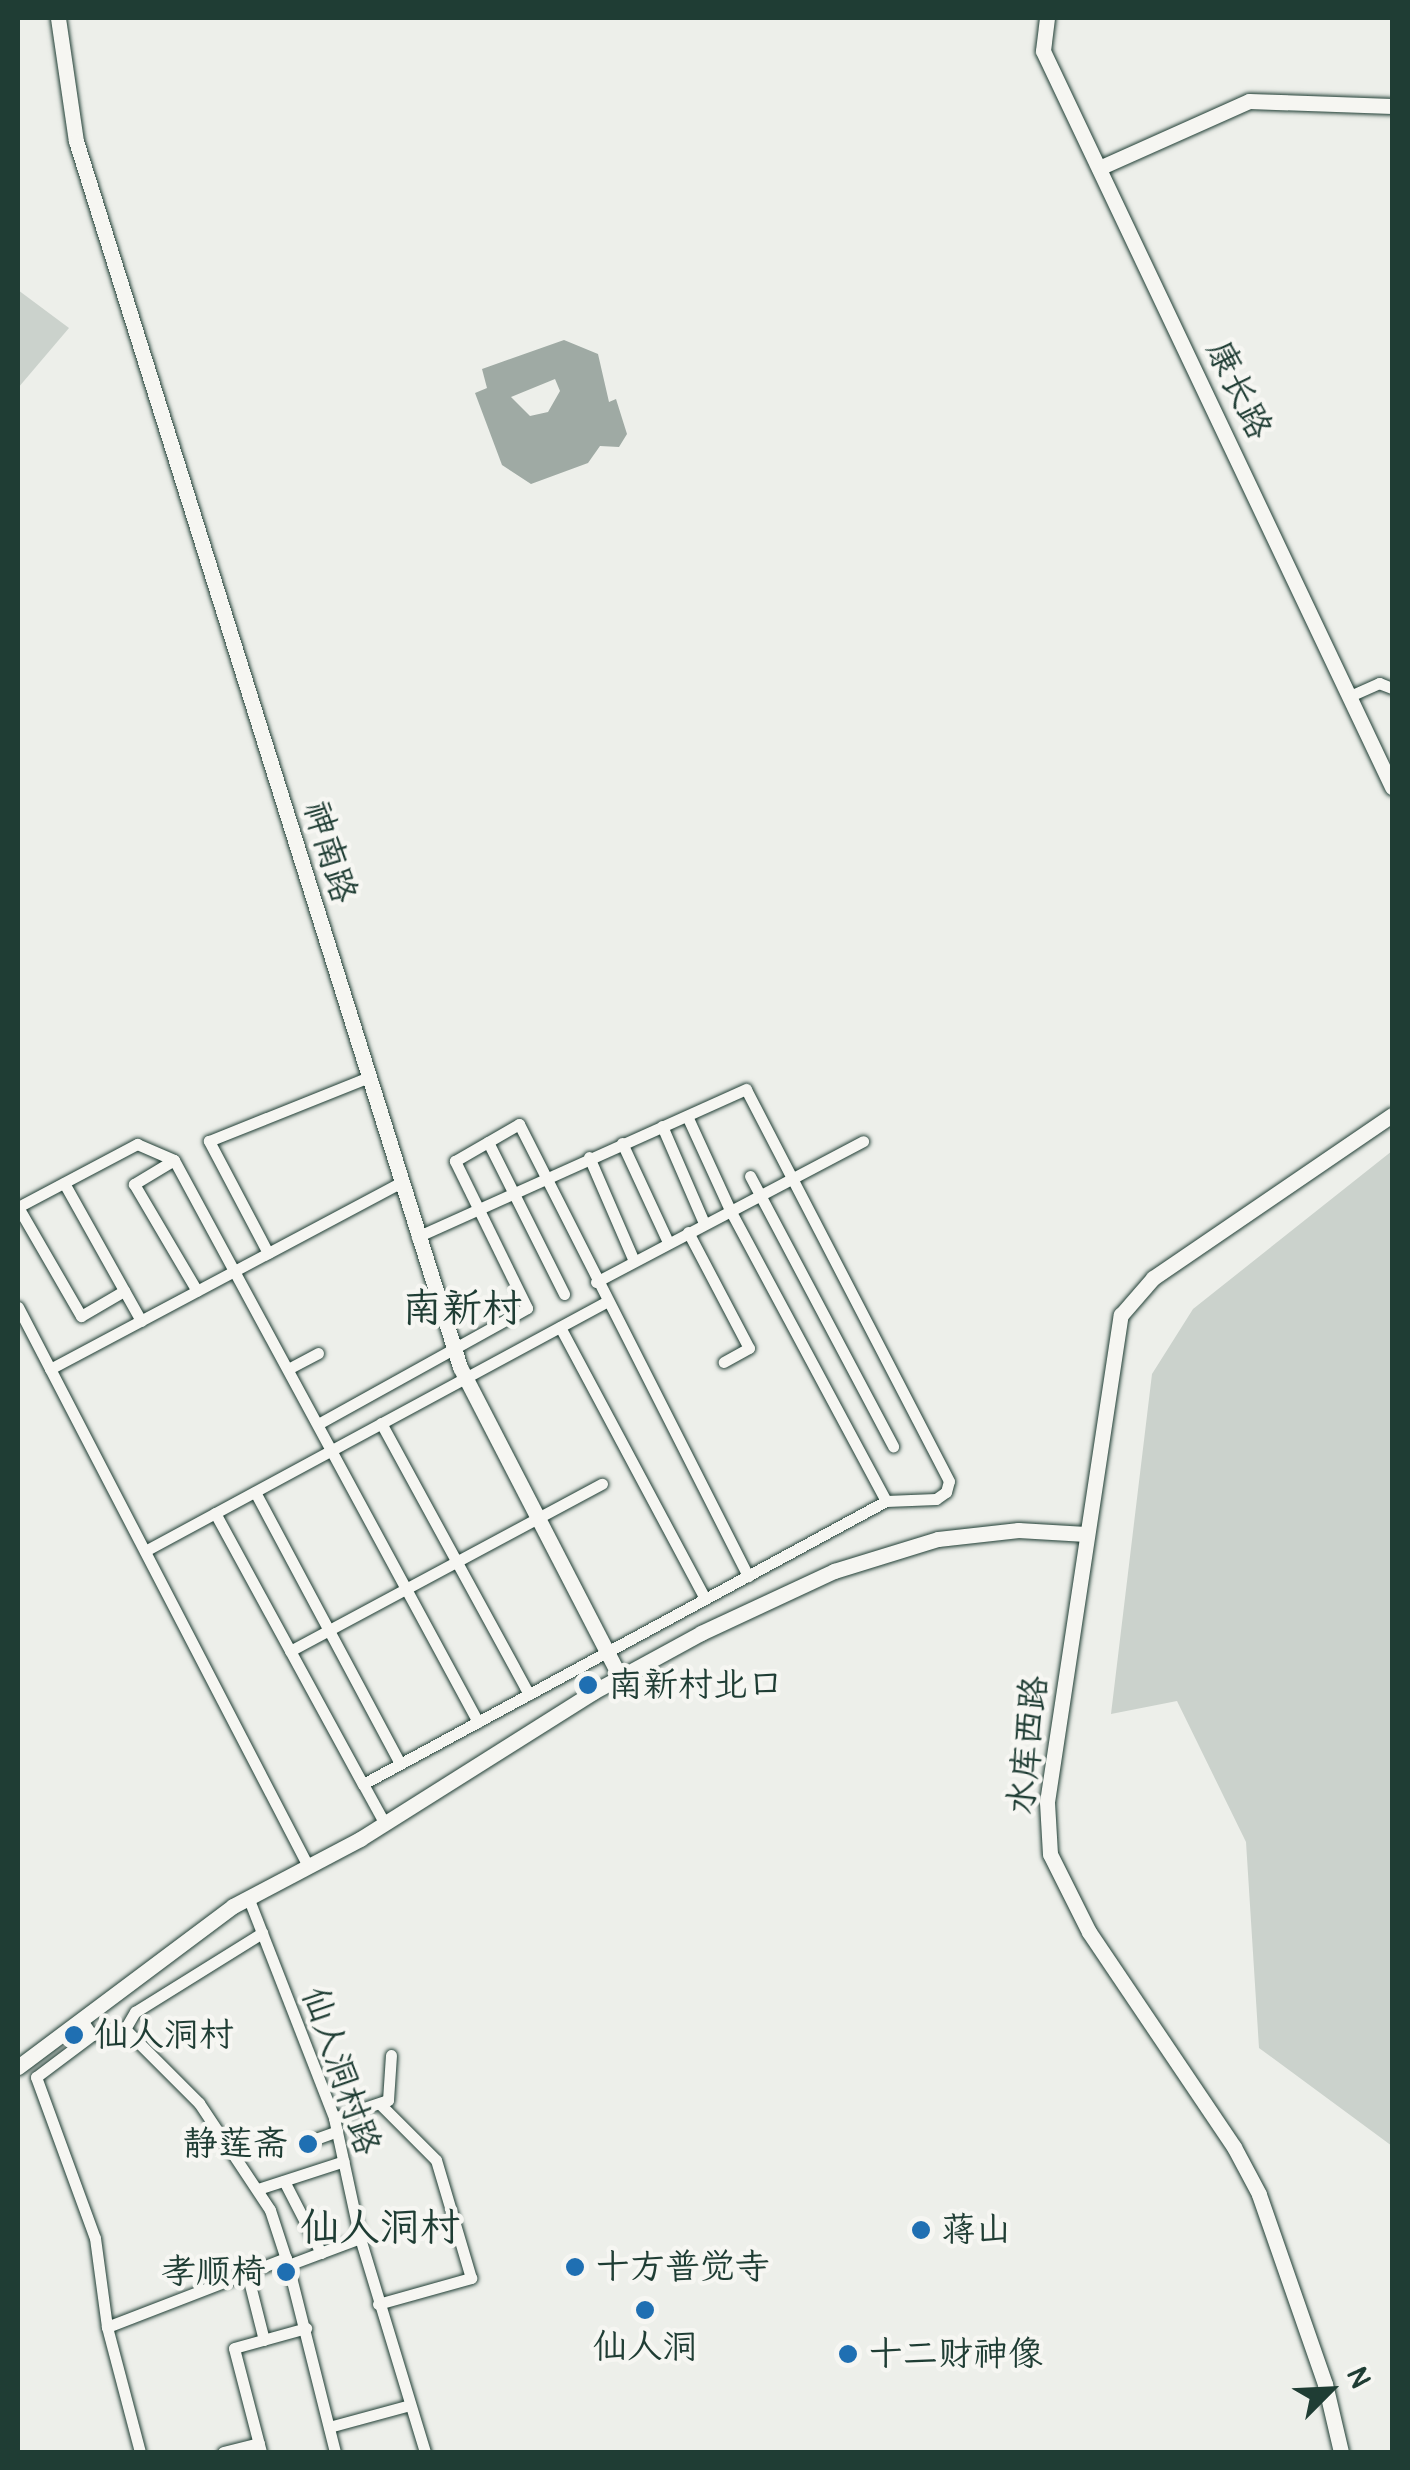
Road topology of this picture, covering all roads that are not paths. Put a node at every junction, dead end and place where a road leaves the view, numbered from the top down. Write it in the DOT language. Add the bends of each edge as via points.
graph roads {
  1 [pos="58,18"];
  2 [pos="1047,18"];
  3 [pos="1392,106"];
  4 [pos="1099,168"];
  5 [pos="1392,688"];
  6 [pos="1350,696"];
  7 [pos="1392,787"];
  8 [pos="369,1078"];
  9 [pos="1392,1115"];
  10 [pos="687,1116"];
  11 [pos="662,1126"];
  12 [pos="863,1141"];
  13 [pos="488,1142"];
  14 [pos="622,1143"];
  15 [pos="588,1157"];
  16 [pos="174,1160"];
  17 [pos="545,1175"];
  18 [pos="750,1176"];
  19 [pos="792,1178"];
  20 [pos="64,1182"];
  21 [pos="401,1182"];
  22 [pos="512,1190"];
  23 [pos="760,1194"];
  24 [pos="476,1206"];
  25 [pos="18,1207"];
  26 [pos="730,1210"];
  27 [pos="704,1223"];
  28 [pos="688,1232"];
  29 [pos="417,1237"];
  30 [pos="668,1242"];
  31 [pos="268,1253"];
  32 [pos="634,1261"];
  33 [pos="234,1271"];
  34 [pos="596,1282"];
  35 [pos="124,1291"];
  36 [pos="196,1291"];
  37 [pos="564,1294"];
  38 [pos="604,1303"];
  39 [pos="18,1307"];
  40 [pos="141,1320"];
  41 [pos="560,1327"];
  42 [pos="454,1350"];
  43 [pos="318,1352"];
  44 [pos="724,1362"];
  45 [pos="50,1369"];
  46 [pos="288,1369"];
  47 [pos="464,1379"];
  48 [pos="318,1424"];
  49 [pos="381,1424"];
  50 [pos="893,1446"];
  51 [pos="332,1450"];
  52 [pos="602,1484"];
  53 [pos="255,1492"];
  54 [pos="886,1500"];
  55 [pos="215,1513"];
  56 [pos="536,1519"];
  57 [pos="1086,1534"];
  58 [pos="144,1551"];
  59 [pos="457,1562"];
  60 [pos="748,1576"];
  61 [pos="406,1589"];
  62 [pos="704,1599"];
  63 [pos="329,1630"];
  64 [pos="290,1651"];
  65 [pos="608,1652"];
  66 [pos="620,1677"];
  67 [pos="529,1694"];
  68 [pos="478,1722"];
  69 [pos="400,1764"];
  70 [pos="363,1784"];
  71 [pos="385,1824"];
  72 [pos="308,1866"];
  73 [pos="248,1897"];
  74 [pos="262,1932"];
  75 [pos="81,2019"];
  76 [pos="125,2029"];
  77 [pos="92,2035"];
  78 [pos="391,2055"];
  79 [pos="18,2068"];
  80 [pos="380,2104"];
  81 [pos="336,2125"];
  82 [pos="310,2141"];
  83 [pos="344,2160"];
  84 [pos="284,2180"];
  85 [pos="258,2189"];
  86 [pos="360,2238"];
  87 [pos="321,2253"];
  88 [pos="287,2261"];
  89 [pos="247,2273"];
  90 [pos="378,2304"];
  91 [pos="107,2327"];
  92 [pos="306,2328"];
  93 [pos="264,2340"];
  94 [pos="410,2405"];
  95 [pos="329,2426"];
  96 [pos="260,2448"];
  97 [pos="140,2452"];
  98 [pos="223,2452"];
  99 [pos="335,2452"];
  100 [pos="424,2452"];
  101 [pos="1341,2452"];
  1 -- 8 [label="street, 神南路" via="76,141"];
  2 -- 4 [label="street, 康长路" via="1043,51"];
  3 -- 4 [label="street" via="1249,101"];
  4 -- 6 [label="street, 康长路"];
  5 -- 6 [label="street" via="1379,683"];
  6 -- 7 [label="street, 康长路"];
  8 -- 21 [label="street, 神南路"];
  8 -- 31 [label="street" via="210,1142"];
  9 -- 57 [label="street, 水库西路" via="1153,1278 1128,1303 1116,1330"];
  10 -- 11 [label="street"];
  10 -- 19 [label="street" via="746,1089"];
  10 -- 26 [label="street"];
  11 -- 14 [label="street"];
  11 -- 27 [label="street"];
  12 -- 19 [label="street"];
  13 -- 17 [label="street" via="519,1124"];
  13 -- 22 [label="street"];
  13 -- 24 [label="street" via="455,1160"];
  14 -- 15 [label="street"];
  14 -- 30 [label="street"];
  15 -- 17 [label="street"];
  15 -- 32 [label="street"];
  16 -- 20 [label="street" via="137,1144"];
  16 -- 33 [label="street"];
  16 -- 36 [label="street" via="134,1184"];
  17 -- 22 [label="street"];
  17 -- 34 [label="street"];
  18 -- 23 [label="street"];
  19 -- 23 [label="street"];
  19 -- 54 [label="street" via="949,1482 936,1499"];
  20 -- 25 [label="street"];
  20 -- 35 [label="street"];
  21 -- 29 [label="street, 神南路"];
  21 -- 31 [label="street"];
  22 -- 24 [label="street"];
  22 -- 37 [label="street"];
  23 -- 26 [label="street"];
  23 -- 50 [label="street"];
  24 -- 29 [label="street"];
  24 -- 42 [label="street" via="528,1308"];
  25 -- 35 [label="street" via="81,1316"];
  26 -- 27 [label="street"];
  26 -- 54 [label="street"];
  27 -- 28 [label="street"];
  28 -- 30 [label="street"];
  28 -- 44 [label="street" via="748,1348"];
  29 -- 42 [label="street, 神南路"];
  30 -- 32 [label="street"];
  31 -- 33 [label="street"];
  32 -- 34 [label="street"];
  33 -- 36 [label="street"];
  33 -- 46 [label="street"];
  34 -- 38 [label="street"];
  35 -- 40 [label="street"];
  36 -- 40 [label="street"];
  38 -- 41 [label="street"];
  38 -- 60 [label="street"];
  39 -- 45 [label="street"];
  40 -- 45 [label="street"];
  41 -- 47 [label="street"];
  41 -- 62 [label="street"];
  42 -- 47 [label="street, 神南路"];
  42 -- 48 [label="street"];
  43 -- 46 [label="street"];
  45 -- 58 [label="street"];
  46 -- 48 [label="street"];
  47 -- 49 [label="street"];
  47 -- 56 [label="street, 神南路"];
  48 -- 51 [label="street"];
  49 -- 51 [label="street"];
  49 -- 59 [label="street"];
  51 -- 53 [label="street"];
  51 -- 61 [label="street"];
  52 -- 56 [label="street"];
  53 -- 55 [label="street"];
  53 -- 63 [label="street"];
  54 -- 60 [label="street"];
  55 -- 58 [label="street"];
  55 -- 64 [label="street"];
  56 -- 59 [label="street"];
  56 -- 65 [label="street, 神南路"];
  57 -- 66 [label="street" via="973,1533 893,1551 790,1589"];
  57 -- 101 [label="street, 水库西路" via="1047,1802 1050,1854 1089,1932 1234,2146 1259,2194 1325,2384"];
  58 -- 72 [label="street"];
  59 -- 61 [label="street"];
  59 -- 67 [label="street"];
  60 -- 62 [label="street"];
  61 -- 63 [label="street"];
  61 -- 68 [label="street"];
  62 -- 65 [label="street"];
  63 -- 64 [label="street"];
  63 -- 69 [label="street"];
  64 -- 70 [label="street"];
  65 -- 66 [label="street, 神南路"];
  65 -- 67 [label="street"];
  66 -- 71 [label="street"];
  67 -- 68 [label="street"];
  68 -- 69 [label="street"];
  69 -- 70 [label="street"];
  70 -- 71 [label="street"];
  71 -- 72 [label="street"];
  72 -- 73 [label="street"];
  73 -- 74 [label="street, 仙人洞村路"];
  73 -- 75 [label="street"];
  74 -- 76 [label="street" via="135,2012"];
  74 -- 81 [label="street, 仙人洞村路"];
  75 -- 77 [label="street"];
  75 -- 79 [label="street"];
  76 -- 77 [label="street"];
  76 -- 85 [label="street" via="199,2103"];
  77 -- 91 [label="street" via="36,2077 95,2238"];
  78 -- 80 [label="street" via="391,2093"];
  80 -- 81 [label="street"];
  80 -- 90 [label="street" via="436,2160 471,2278"];
  81 -- 82 [label="street"];
  81 -- 83 [label="street, 仙人洞村路"];
  83 -- 84 [label="street"];
  83 -- 86 [label="street, 仙人洞村路"];
  84 -- 85 [label="street"];
  84 -- 87 [label="street"];
  85 -- 88 [label="street"];
  86 -- 87 [label="street"];
  86 -- 90 [label="street, 仙人洞村路"];
  87 -- 88 [label="street"];
  88 -- 89 [label="street"];
  88 -- 92 [label="street"];
  89 -- 91 [label="street"];
  89 -- 93 [label="street"];
  90 -- 94 [label="street, 仙人洞村路"];
  91 -- 97 [label="street"];
  92 -- 93 [label="street"];
  92 -- 95 [label="street"];
  93 -- 96 [label="street" via="234,2348"];
  94 -- 95 [label="street"];
  94 -- 100 [label="street, 仙人洞村路"];
  95 -- 99 [label="street"];
  96 -- 98 [label="street"];
}
